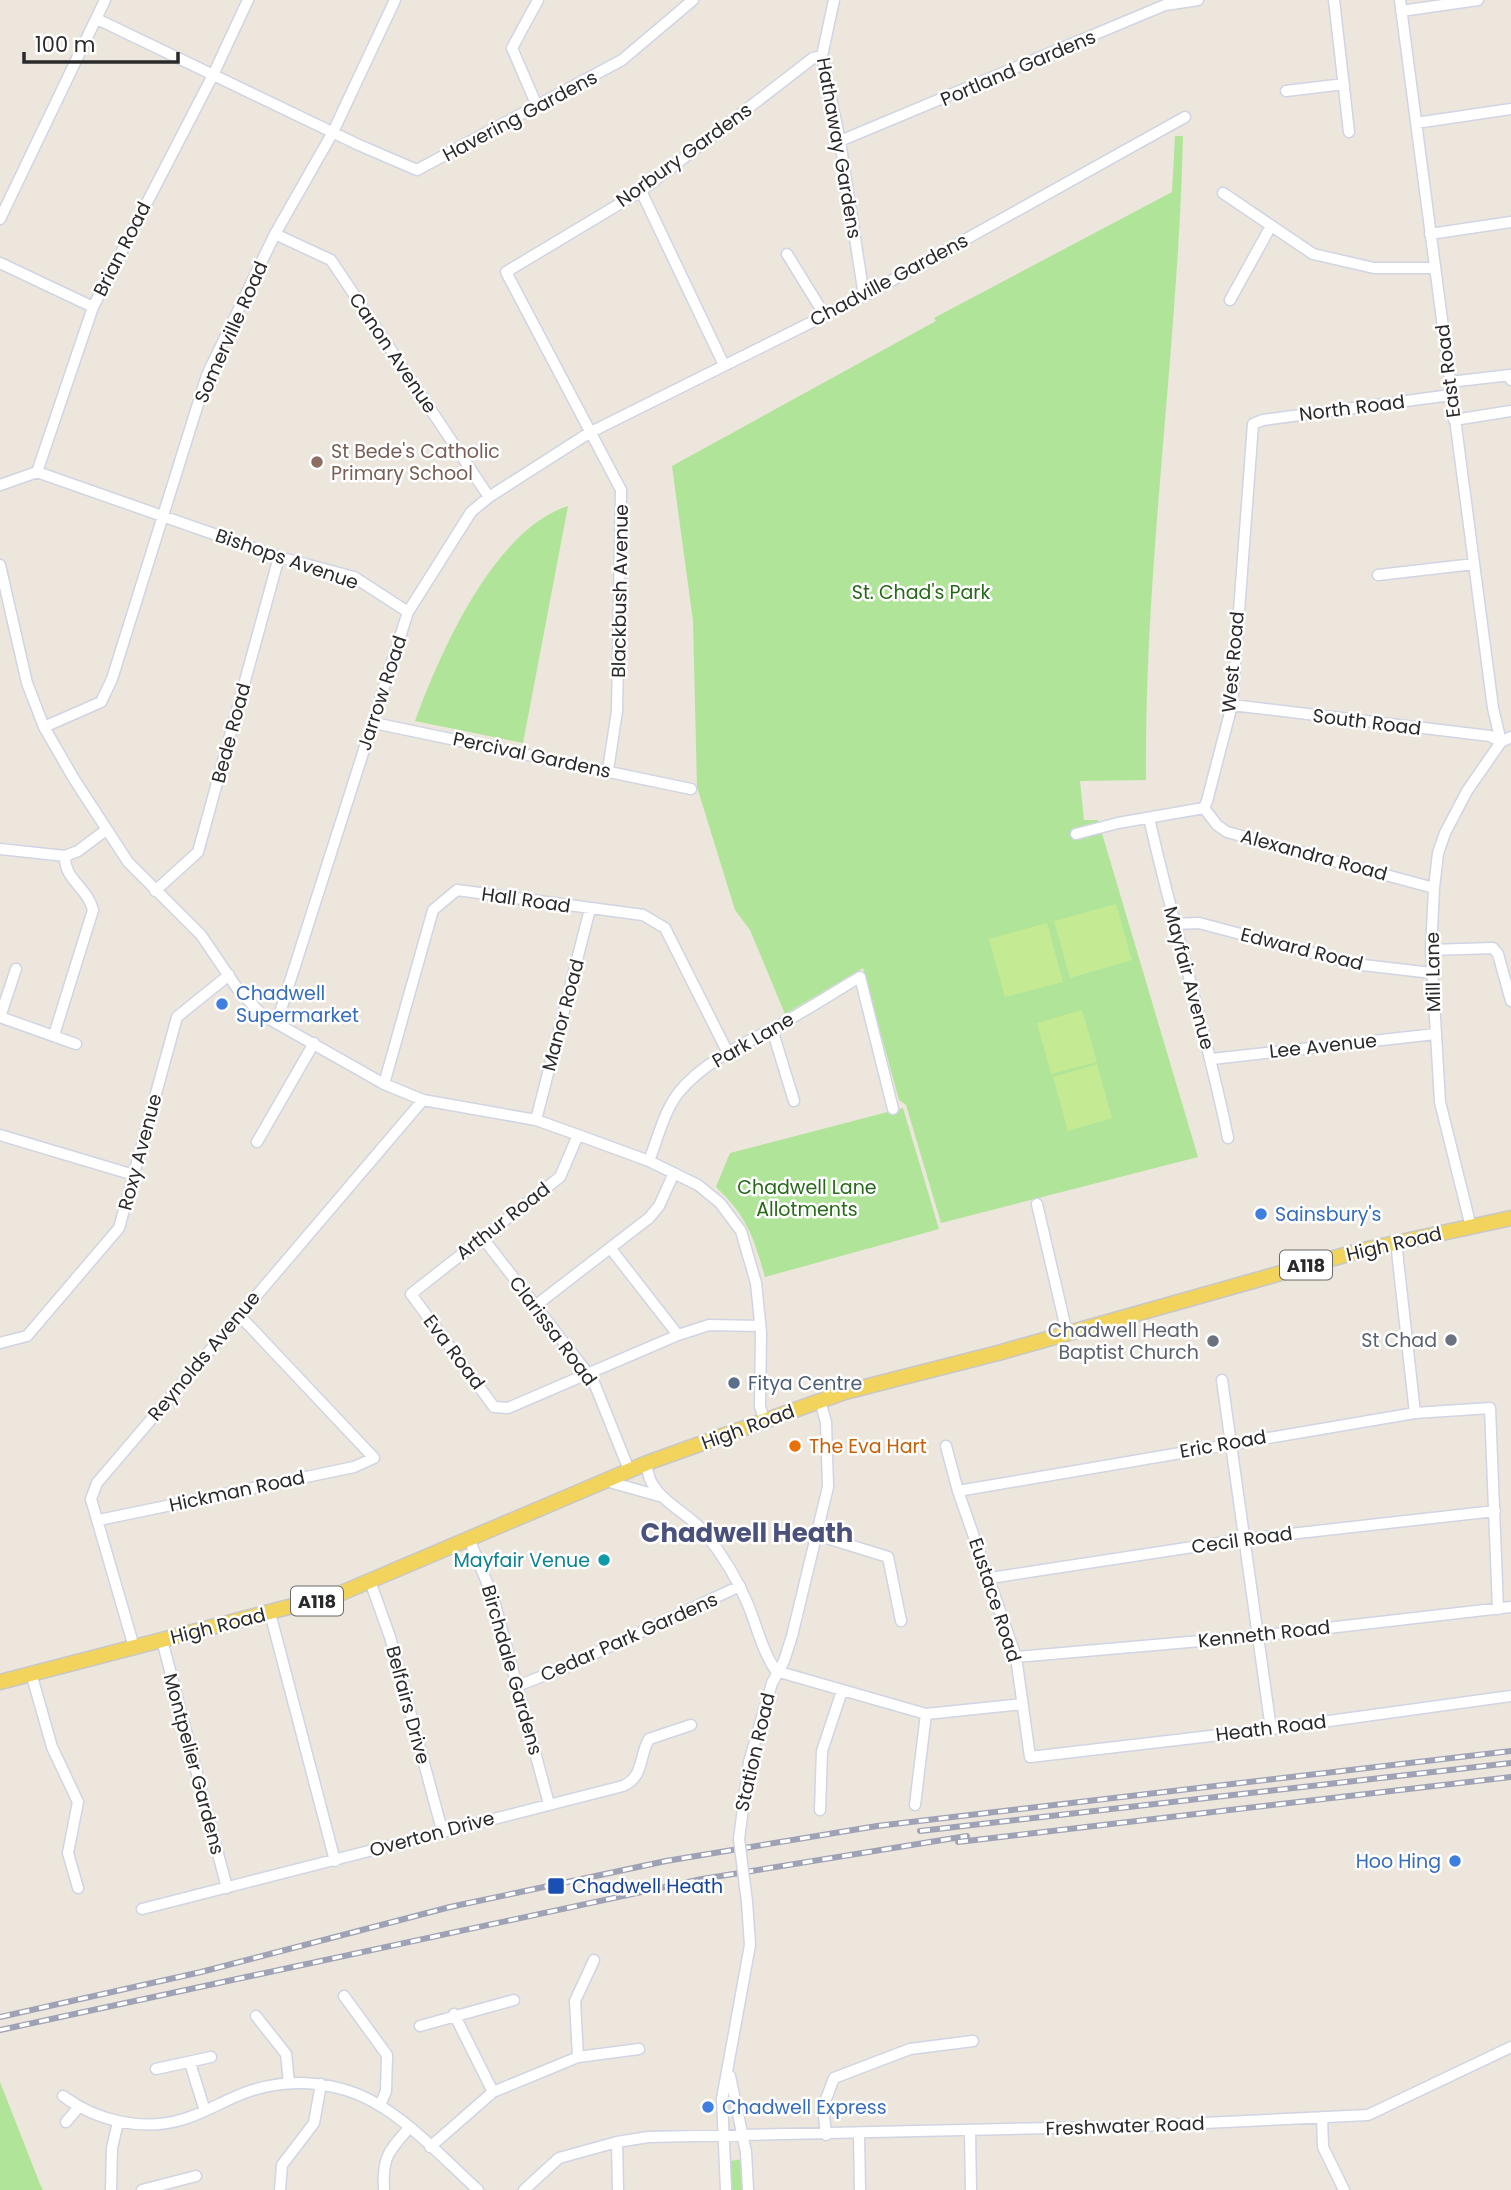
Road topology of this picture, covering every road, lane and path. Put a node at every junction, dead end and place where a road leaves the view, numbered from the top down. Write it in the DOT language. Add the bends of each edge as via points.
graph roads {
  1 [pos="105,0"];
  2 [pos="247,0"];
  3 [pos="395,0"];
  4 [pos="538,0"];
  5 [pos="693,0"];
  6 [pos="1198,0"];
  7 [pos="1334,0"];
  8 [pos="1478,0"];
  9 [pos="837,1"];
  10 [pos="1401,6"];
  11 [pos="97,19"];
  12 [pos="822,56"];
  13 [pos="213,75"];
  14 [pos="1344,84"];
  15 [pos="1286,91"];
  16 [pos="537,106"];
  17 [pos="1511,109"];
  18 [pos="1185,117"];
  19 [pos="1416,123"];
  20 [pos="332,132"];
  21 [pos="1349,132"];
  22 [pos="840,141"];
  23 [pos="641,191"];
  24 [pos="1223,193"];
  25 [pos="0,219"];
  26 [pos="1511,222"];
  27 [pos="1271,226"];
  28 [pos="275,234"];
  29 [pos="1430,234"];
  30 [pos="787,254"];
  31 [pos="0,263"];
  32 [pos="1435,268"];
  33 [pos="506,272"];
  34 [pos="864,296"];
  35 [pos="1230,300"];
  36 [pos="93,306"];
  37 [pos="824,314"];
  38 [pos="724,365"];
  39 [pos="1511,380"];
  40 [pos="1450,382"];
  41 [pos="1451,395"];
  42 [pos="1511,411"];
  43 [pos="1454,420"];
  44 [pos="1253,424"];
  45 [pos="589,433"];
  46 [pos="37,472"];
  47 [pos="0,485"];
  48 [pos="489,497"];
  49 [pos="161,516"];
  50 [pos="279,557"];
  51 [pos="1474,564"];
  52 [pos="0,565"];
  53 [pos="1378,575"];
  54 [pos="408,612"];
  55 [pos="1232,705"];
  56 [pos="374,723"];
  57 [pos="44,727"];
  58 [pos="1506,739"];
  59 [pos="608,770"];
  60 [pos="691,789"];
  61 [pos="1203,808"];
  62 [pos="1149,818"];
  63 [pos="106,830"];
  64 [pos="1076,834"];
  65 [pos="0,849"];
  66 [pos="65,856"];
  67 [pos="1434,888"];
  68 [pos="155,891"];
  69 [pos="590,909"];
  70 [pos="1173,924"];
  71 [pos="1431,950"];
  72 [pos="16,969"];
  73 [pos="1432,973"];
  74 [pos="229,975"];
  75 [pos="1511,1000"];
  76 [pos="0,1017"];
  77 [pos="276,1022"];
  78 [pos="772,1029"];
  79 [pos="1435,1034"];
  80 [pos="54,1035"];
  81 [pos="314,1043"];
  82 [pos="76,1044"];
  83 [pos="727,1051"];
  84 [pos="1212,1059"];
  85 [pos="384,1084"];
  86 [pos="423,1100"];
  87 [pos="794,1101"];
  88 [pos="893,1109"];
  89 [pos="536,1120"];
  90 [pos="0,1135"];
  91 [pos="578,1135"];
  92 [pos="1228,1138"];
  93 [pos="257,1142"];
  94 [pos="649,1161"];
  95 [pos="674,1173"];
  96 [pos="134,1175"];
  97 [pos="1037,1204"];
  98 [pos="1511,1218"];
  99 [pos="1471,1227"];
  100 [pos="482,1237"];
  101 [pos="1396,1242"];
  102 [pos="611,1249"];
  103 [pos="411,1294"];
  104 [pos="536,1306"];
  105 [pos="239,1315"];
  106 [pos="760,1326"];
  107 [pos="1067,1333"];
  108 [pos="678,1335"];
  109 [pos="0,1343"];
  110 [pos="589,1375"];
  111 [pos="1222,1380"];
  112 [pos="820,1401"];
  113 [pos="1415,1413"];
  114 [pos="764,1420"];
  115 [pos="1231,1443"];
  116 [pos="946,1446"];
  117 [pos="647,1463"];
  118 [pos="629,1471"];
  119 [pos="606,1480"];
  120 [pos="958,1491"];
  121 [pos="663,1497"];
  122 [pos="1495,1511"];
  123 [pos="99,1520"];
  124 [pos="817,1535"];
  125 [pos="469,1539"];
  126 [pos="1245,1539"];
  127 [pos="990,1578"];
  128 [pos="370,1581"];
  129 [pos="740,1586"];
  130 [pos="1511,1607"];
  131 [pos="1498,1609"];
  132 [pos="270,1613"];
  133 [pos="901,1621"];
  134 [pos="1258,1636"];
  135 [pos="162,1640"];
  136 [pos="762,1643"];
  137 [pos="134,1647"];
  138 [pos="788,1647"];
  139 [pos="1016,1657"];
  140 [pos="776,1671"];
  141 [pos="31,1673"];
  142 [pos="0,1682"];
  143 [pos="517,1686"];
  144 [pos="842,1691"];
  145 [pos="1511,1696"];
  146 [pos="1022,1704"];
  147 [pos="926,1714"];
  148 [pos="691,1725"];
  149 [pos="1271,1729"];
  150 [pos="1030,1757"];
  151 [pos="549,1804"];
  152 [pos="915,1805"];
  153 [pos="820,1810"];
  154 [pos="442,1830"];
  155 [pos="335,1861"];
  156 [pos="78,1888"];
  157 [pos="227,1888"];
  158 [pos="142,1909"];
  159 [pos="594,1960"];
  160 [pos="344,1996"];
  161 [pos="514,2000"];
  162 [pos="454,2014"];
  163 [pos="256,2016"];
  164 [pos="420,2026"];
  165 [pos="973,2041"];
  166 [pos="1511,2047"];
  167 [pos="639,2049"];
  168 [pos="211,2057"];
  169 [pos="578,2057"];
  170 [pos="190,2063"];
  171 [pos="156,2069"];
  172 [pos="729,2069"];
  173 [pos="289,2083"];
  174 [pos="321,2084"];
  175 [pos="493,2092"];
  176 [pos="63,2096"];
  177 [pos="380,2106"];
  178 [pos="78,2108"];
  179 [pos="205,2111"];
  180 [pos="1322,2117"];
  181 [pos="66,2122"];
  182 [pos="118,2122"];
  183 [pos="408,2129"];
  184 [pos="970,2131"];
  185 [pos="826,2134"];
  186 [pos="859,2134"];
  187 [pos="743,2136"];
  188 [pos="723,2137"];
  189 [pos="617,2142"];
  190 [pos="430,2147"];
  191 [pos="196,2176"];
  192 [pos="111,2190"];
  193 [pos="142,2190"];
  194 [pos="280,2190"];
  195 [pos="384,2190"];
  196 [pos="478,2190"];
  197 [pos="524,2190"];
  198 [pos="618,2190"];
  199 [pos="726,2190"];
  200 [pos="748,2190"];
  201 [pos="860,2190"];
  202 [pos="971,2190"];
  203 [pos="1344,2190"];
  1 -- 11 [label="street"];
  2 -- 13 [label="street, Brian Road"];
  3 -- 20 [label="street, Somerville Road"];
  4 -- 16 [label="street" via="512,48"];
  5 -- 16 [label="street, Havering Gardens" via="622,60"];
  6 -- 22 [label="street, Portland Gardens" via="1165,5"];
  7 -- 14 [label="street"];
  8 -- 10 [label="street"];
  9 -- 12 [label="street, Hathaway Gardens"];
  10 -- 19 [label="street, East Road"];
  11 -- 13 [label="street"];
  11 -- 25 [label="street"];
  12 -- 22 [label="street, Hathaway Gardens"];
  12 -- 23 [label="street, Norbury Gardens" via="813,58"];
  13 -- 20 [label="street"];
  13 -- 36 [label="street, Brian Road"];
  14 -- 15 [label="street"];
  14 -- 21 [label="street"];
  16 -- 20 [label="street, Havering Gardens" via="417,170"];
  17 -- 19 [label="street"];
  18 -- 34 [label="street, Chadville Gardens"];
  19 -- 29 [label="street, East Road"];
  20 -- 28 [label="street, Somerville Road"];
  22 -- 34 [label="street, Hathaway Gardens"];
  23 -- 33 [label="street, Norbury Gardens"];
  23 -- 38 [label="street"];
  24 -- 27 [label="street"];
  26 -- 29 [label="street"];
  27 -- 32 [label="street" via="1313,254 1374,268"];
  27 -- 35 [label="street"];
  28 -- 48 [label="street, Canon Avenue" via="331,260"];
  28 -- 49 [label="street, Somerville Road" via="207,374"];
  29 -- 32 [label="street, East Road"];
  30 -- 37 [label="street"];
  31 -- 36 [label="street"];
  32 -- 40 [label="street, East Road"];
  33 -- 45 [label="street, Blackbush Avenue"];
  34 -- 37 [label="street, Chadville Gardens"];
  36 -- 46 [label="street, Brian Road"];
  37 -- 38 [label="street, Chadville Gardens"];
  38 -- 45 [label="street, Chadville Gardens"];
  39 -- 40 [label="street" via="1510,374"];
  40 -- 41 [label="street, East Road"];
  41 -- 43 [label="street, East Road"];
  41 -- 44 [label="street, North Road"];
  42 -- 43 [label="street"];
  43 -- 51 [label="street, East Road"];
  44 -- 55 [label="street, West Road"];
  45 -- 48 [label="street, Jarrow Road"];
  45 -- 59 [label="street, Blackbush Avenue" via="621,490 622,500 617,711"];
  46 -- 47 [label="street"];
  46 -- 49 [label="street, Bishops Avenue"];
  48 -- 54 [label="street, Jarrow Road" via="471,512"];
  49 -- 50 [label="street, Bishops Avenue"];
  49 -- 57 [label="street, Somerville Road" via="101,702"];
  50 -- 54 [label="street, Bishops Avenue" via="354,577"];
  50 -- 68 [label="street, Bede Road" via="198,852"];
  51 -- 53 [label="street"];
  51 -- 58 [label="street, East Road"];
  52 -- 57 [label="street" via="27,683"];
  54 -- 56 [label="street, Jarrow Road"];
  55 -- 58 [label="street, South Road"];
  55 -- 61 [label="street, West Road"];
  56 -- 59 [label="street, Percival Gardens"];
  56 -- 77 [label="street, Jarrow Road"];
  57 -- 63 [label="street"];
  58 -- 67 [label="street, Mill Lane" via="1467,791 1445,833"];
  59 -- 60 [label="street, Percival Gardens"];
  61 -- 62 [label="street"];
  61 -- 67 [label="street, Alexandra Road" via="1227,832"];
  62 -- 64 [label="street"];
  62 -- 70 [label="street, Mayfair Avenue"];
  63 -- 66 [label="street"];
  63 -- 68 [label="street"];
  65 -- 66 [label="street"];
  66 -- 80 [label="street" via="68,873 90,899 93,910"];
  67 -- 71 [label="street, Mill Lane"];
  68 -- 74 [label="street" via="201,935"];
  69 -- 83 [label="street, Hall Road" via="643,915 666,928"];
  69 -- 85 [label="street, Hall Road" via="457,890 433,910"];
  69 -- 89 [label="street, Manor Road"];
  70 -- 73 [label="street, Edward Road" via="1199,923 1353,964"];
  70 -- 84 [label="street, Mayfair Avenue"];
  71 -- 73 [label="street, Mill Lane"];
  71 -- 75 [label="street" via="1493,948"];
  72 -- 76 [label="street"];
  73 -- 79 [label="street, Mill Lane"];
  74 -- 77 [label="street" via="262,1015"];
  74 -- 96 [label="street, Roxy Avenue" via="177,1017"];
  76 -- 80 [label="street"];
  77 -- 81 [label="street"];
  78 -- 83 [label="street, Park Lane"];
  78 -- 87 [label="street"];
  78 -- 88 [label="street, Park Lane" via="860,977"];
  79 -- 84 [label="street, Lee Avenue"];
  79 -- 99 [label="street, Mill Lane" via="1445,1129"];
  80 -- 82 [label="street"];
  81 -- 85 [label="street"];
  81 -- 93 [label="street"];
  83 -- 94 [label="street, Park Lane" via="680,1091"];
  84 -- 92 [label="street, Mayfair Avenue"];
  85 -- 86 [label="street"];
  86 -- 89 [label="street"];
  86 -- 105 [label="street, Reynolds Avenue"];
  89 -- 91 [label="street"];
  90 -- 96 [label="street"];
  91 -- 94 [label="street"];
  91 -- 100 [label="street, Arthur Road" via="560,1177"];
  94 -- 95 [label="street"];
  95 -- 102 [label="street" via="659,1206"];
  95 -- 106 [label="street" via="720,1203 741,1231 756,1283"];
  96 -- 109 [label="street, Roxy Avenue" via="120,1228 27,1336"];
  97 -- 107 [label="street"];
  98 -- 99 [label="main road, High Road / A118"];
  99 -- 101 [label="main road, High Road / A118"];
  100 -- 103 [label="street, Arthur Road"];
  100 -- 104 [label="street, Clarissa Road"];
  101 -- 107 [label="main road, High Road / A118"];
  101 -- 113 [label="street"];
  102 -- 104 [label="street"];
  102 -- 108 [label="street"];
  103 -- 110 [label="street, Eva Road" via="499,1409"];
  104 -- 110 [label="street, Clarissa Road"];
  105 -- 123 [label="street, Reynolds Avenue" via="97,1483 91,1499"];
  105 -- 123 [label="street, Hickman Road" via="374,1458 354,1467"];
  106 -- 108 [label="street" via="709,1325"];
  106 -- 114 [label="street"];
  107 -- 112 [label="main road, High Road / A118"];
  108 -- 110 [label="street"];
  110 -- 118 [label="street, Clarissa Road"];
  111 -- 115 [label="street"];
  112 -- 114 [label="main road, High Road / A118"];
  112 -- 124 [label="street, Station Road" via="829,1470"];
  113 -- 115 [label="street, Eric Road"];
  113 -- 122 [label="street, Eric Road" via="1490,1408"];
  114 -- 117 [label="main road, High Road / A118"];
  115 -- 120 [label="street, Eric Road"];
  115 -- 126 [label="street"];
  116 -- 120 [label="street, Eustace Road"];
  117 -- 118 [label="main road, High Road / A118"];
  117 -- 121 [label="street" via="649,1477"];
  118 -- 119 [label="main road, High Road / A118"];
  119 -- 121 [label="street"];
  119 -- 125 [label="main road, High Road / A118"];
  120 -- 127 [label="street, Eustace Road"];
  121 -- 129 [label="street" via="703,1531"];
  122 -- 126 [label="street, Cecil Road"];
  122 -- 131 [label="street"];
  123 -- 137 [label="street, Reynolds Avenue"];
  124 -- 133 [label="street" via="888,1557"];
  124 -- 138 [label="street, Station Road"];
  125 -- 128 [label="main road, High Road / A118"];
  125 -- 143 [label="street, Birchdale Gardens" via="493,1597"];
  126 -- 127 [label="street, Cecil Road"];
  126 -- 134 [label="street"];
  127 -- 139 [label="street, Eustace Road"];
  128 -- 132 [label="main road, High Road / A118"];
  128 -- 154 [label="street, Belfairs Drive" via="390,1637"];
  129 -- 136 [label="street"];
  129 -- 143 [label="street, Cedar Park Gardens"];
  130 -- 131 [label="street, Kenneth Road"];
  131 -- 134 [label="street, Kenneth Road"];
  132 -- 135 [label="main road, High Road / A118"];
  132 -- 155 [label="street"];
  134 -- 139 [label="street, Kenneth Road"];
  134 -- 149 [label="street"];
  135 -- 137 [label="main road, High Road / A118"];
  135 -- 157 [label="street, Montpelier Gardens"];
  136 -- 138 [label="street"];
  136 -- 140 [label="street"];
  137 -- 141 [label="main road, High Road / A118"];
  138 -- 140 [label="street, Station Road"];
  139 -- 146 [label="street, Eustace Road"];
  140 -- 144 [label="street"];
  140 -- 172 [label="street, Station Road, bridge" via="749,1762 739,1839 750,1945"];
  141 -- 142 [label="main road, High Road / A118"];
  141 -- 156 [label="street" via="52,1747 78,1802 68,1853"];
  143 -- 151 [label="street, Birchdale Gardens"];
  144 -- 147 [label="street"];
  144 -- 153 [label="street" via="822,1751"];
  145 -- 149 [label="street, Heath Road"];
  146 -- 147 [label="street"];
  146 -- 150 [label="street, Eustace Road"];
  147 -- 152 [label="street"];
  148 -- 151 [label="street, Overton Drive" via="649,1739 632,1782"];
  149 -- 150 [label="street, Heath Road"];
  151 -- 154 [label="street, Overton Drive"];
  154 -- 155 [label="street, Overton Drive"];
  155 -- 157 [label="street, Overton Drive"];
  157 -- 158 [label="street, Overton Drive"];
  159 -- 169 [label="street" via="576,2001"];
  160 -- 177 [label="street" via="387,2055 386,2091"];
  161 -- 162 [label="street"];
  162 -- 164 [label="street"];
  162 -- 175 [label="street"];
  163 -- 173 [label="street" via="286,2054"];
  165 -- 185 [label="street" via="910,2049 834,2078 823,2107"];
  166 -- 180 [label="street, Freshwater Road" via="1368,2115"];
  167 -- 169 [label="street"];
  168 -- 170 [label="street"];
  169 -- 175 [label="street"];
  170 -- 171 [label="street"];
  170 -- 179 [label="street"];
  172 -- 187 [label="street"];
  172 -- 188 [label="street, Station Road" via="722,2099"];
  173 -- 174 [label="street"];
  173 -- 179 [label="street" via="250,2090"];
  174 -- 177 [label="street"];
  174 -- 194 [label="street" via="314,2123 282,2165"];
  175 -- 190 [label="street"];
  176 -- 178 [label="street"];
  177 -- 183 [label="street"];
  178 -- 181 [label="street"];
  178 -- 182 [label="street"];
  179 -- 182 [label="street" via="158,2124"];
  180 -- 184 [label="street, Freshwater Road"];
  180 -- 203 [label="street" via="1323,2147"];
  182 -- 192 [label="street"];
  183 -- 190 [label="street"];
  183 -- 195 [label="street" via="387,2153 382,2169"];
  184 -- 186 [label="street, Freshwater Road"];
  184 -- 202 [label="street"];
  185 -- 186 [label="street, Freshwater Road"];
  185 -- 187 [label="street, Freshwater Road"];
  186 -- 201 [label="street"];
  187 -- 188 [label="street, Freshwater Road"];
  187 -- 200 [label="street"];
  188 -- 189 [label="street, Freshwater Road" via="648,2137"];
  188 -- 199 [label="street, Station Road"];
  189 -- 197 [label="street, Freshwater Road" via="559,2158"];
  189 -- 198 [label="street"];
  190 -- 196 [label="street"];
  191 -- 193 [label="street"];
}
